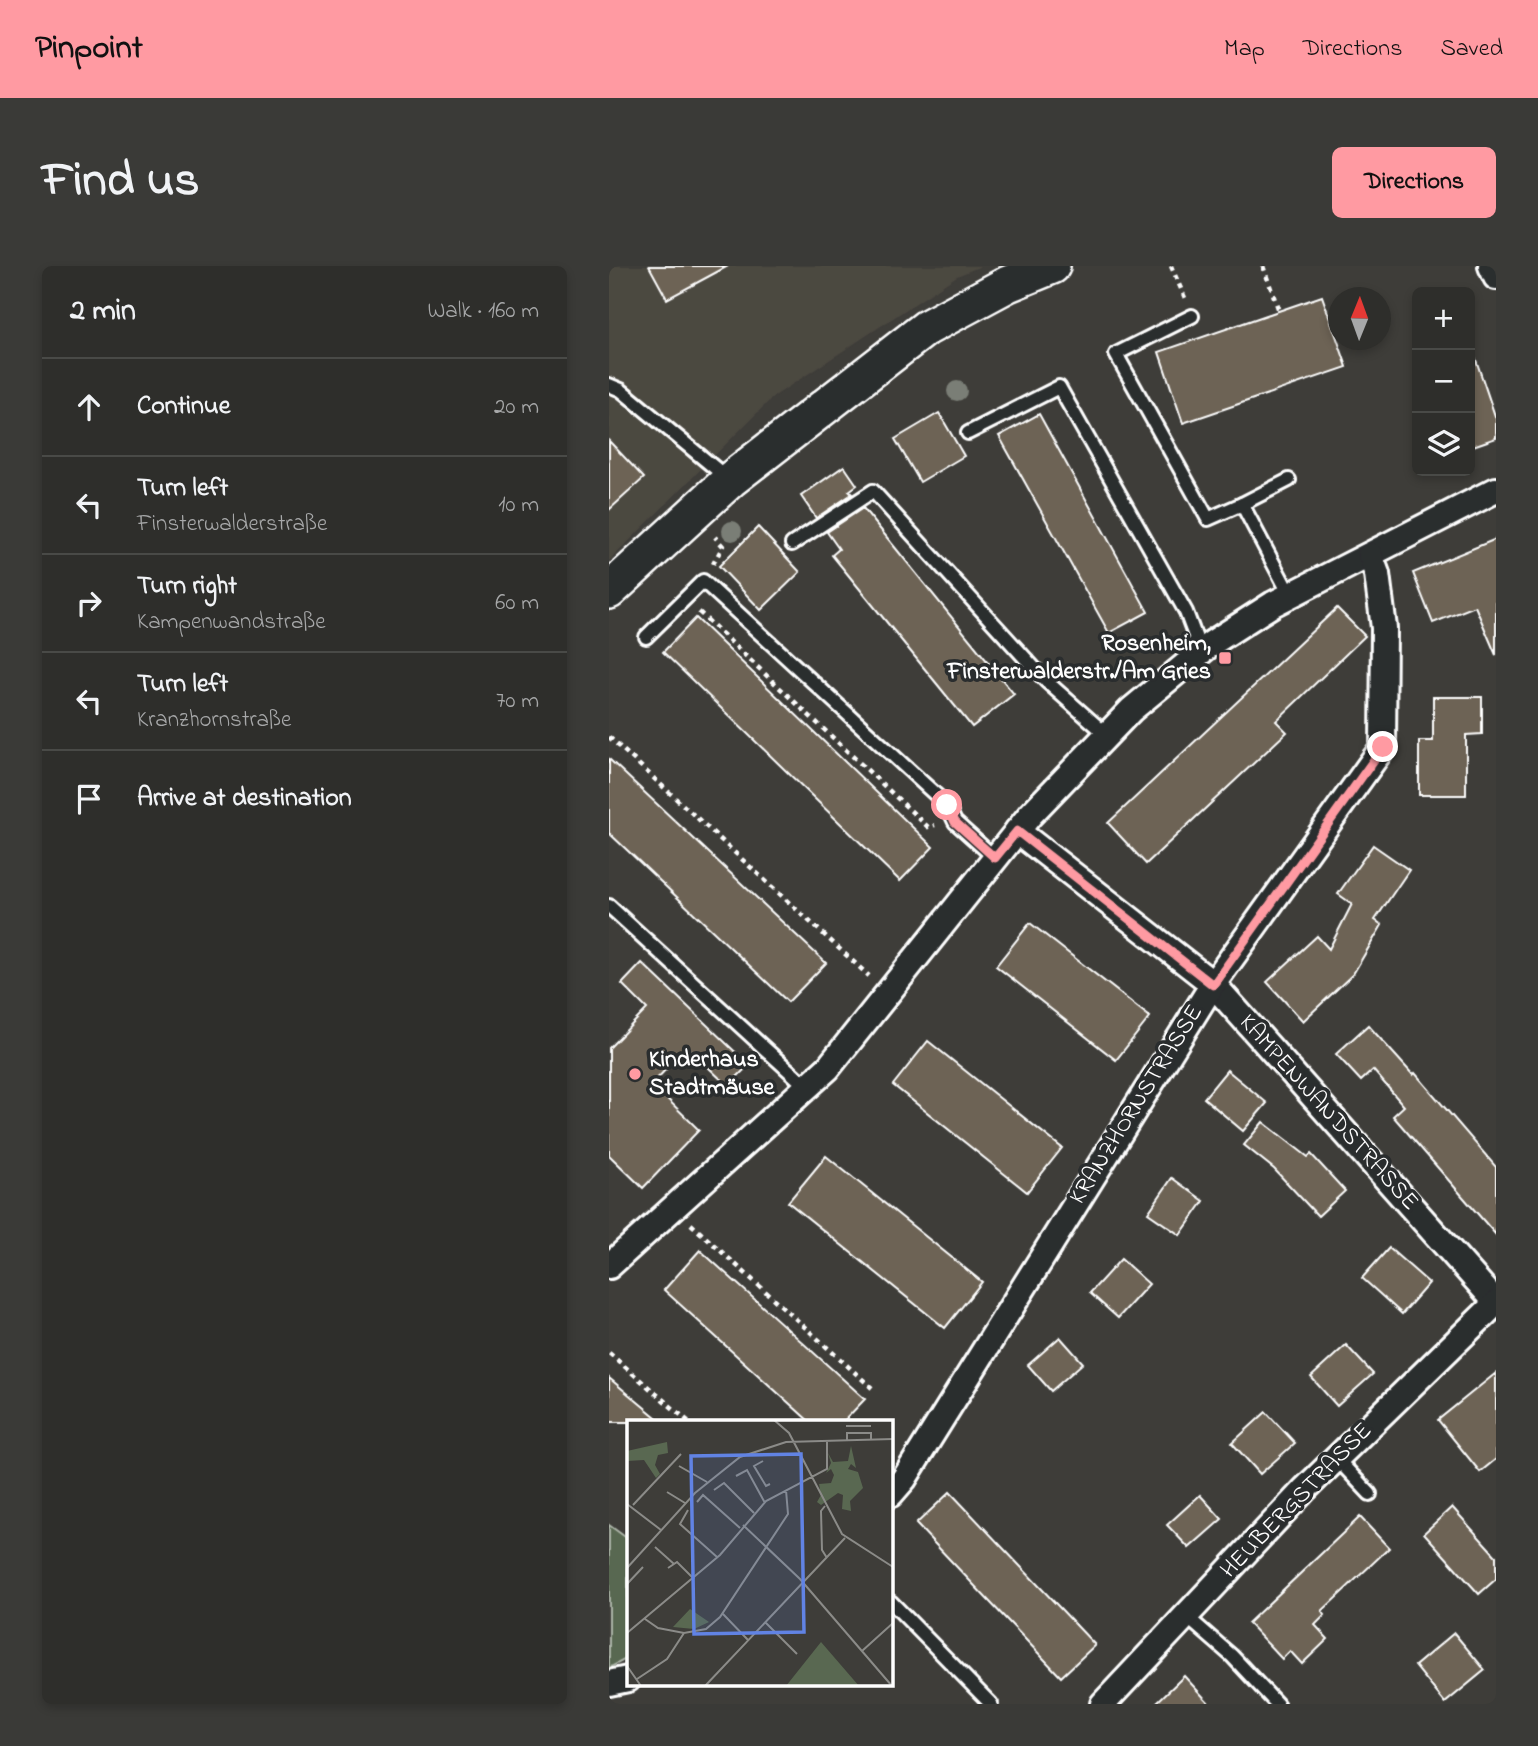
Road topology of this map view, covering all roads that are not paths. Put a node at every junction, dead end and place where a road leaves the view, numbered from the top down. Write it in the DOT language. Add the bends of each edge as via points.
graph roads {
  1 [pos="1052,266"];
  2 [pos="1491,266"];
  3 [pos="1496,276"];
  4 [pos="1192,316"];
  5 [pos="609,385"];
  6 [pos="968,433"];
  7 [pos="730,480"];
  8 [pos="1289,480"];
  9 [pos="1496,490"];
  10 [pos="1242,504"];
  11 [pos="792,544"];
  12 [pos="1370,555"];
  13 [pos="609,591"];
  14 [pos="1290,595"];
  15 [pos="646,637"];
  16 [pos="1201,652"];
  17 [pos="1107,735"];
  18 [pos="1017,831"];
  19 [pos="995,858"];
  20 [pos="609,906"];
  21 [pos="1213,985"];
  22 [pos="807,1087"];
  23 [pos="611,1259"];
  24 [pos="1496,1303"];
  25 [pos="1336,1458"];
  26 [pos="893,1492"];
  27 [pos="1370,1494"];
  28 [pos="893,1604"];
  29 [pos="1186,1616"];
  30 [pos="627,1679"];
  31 [pos="609,1684"];
  32 [pos="991,1704"];
  33 [pos="1103,1704"];
  34 [pos="1277,1704"];
  1 -- 7 [label="main road" via="926,328"];
  2 -- 3 [label="street"];
  4 -- 10 [label="lane" via="1116,354 1208,519"];
  5 -- 7 [label="lane"];
  6 -- 16 [label="lane" via="1059,387 1186,612"];
  7 -- 13 [label="main road"];
  8 -- 10 [label="lane"];
  9 -- 12 [label="street"];
  10 -- 14 [label="lane"];
  11 -- 17 [label="lane" via="873,491 1046,681"];
  12 -- 14 [label="street"];
  12 -- 21 [label="street, KRANZHORNSTRASSE" via="1384,628 1383,747"];
  14 -- 16 [label="street"];
  15 -- 19 [label="lane" via="703,581 947,805 955,822"];
  16 -- 17 [label="street"];
  17 -- 18 [label="street"];
  18 -- 19 [label="street"];
  18 -- 21 [label="street, KAMPENWANDSTRASSE"];
  19 -- 22 [label="street" via="828,1068"];
  20 -- 22 [label="lane"];
  21 -- 24 [label="street, KAMPENWANDSTRASSE"];
  21 -- 26 [label="street, KRANZHORNSTRASSE"];
  22 -- 23 [label="street"];
  24 -- 25 [label="street, HEUBERGSTRASSE"];
  25 -- 27 [label="lane"];
  25 -- 29 [label="street, HEUBERGSTRASSE"];
  28 -- 32 [label="lane"];
  29 -- 33 [label="street, HEUBERGSTRASSE"];
  29 -- 34 [label="lane" via="1233,1656"];
  30 -- 31 [label="street"];
}
